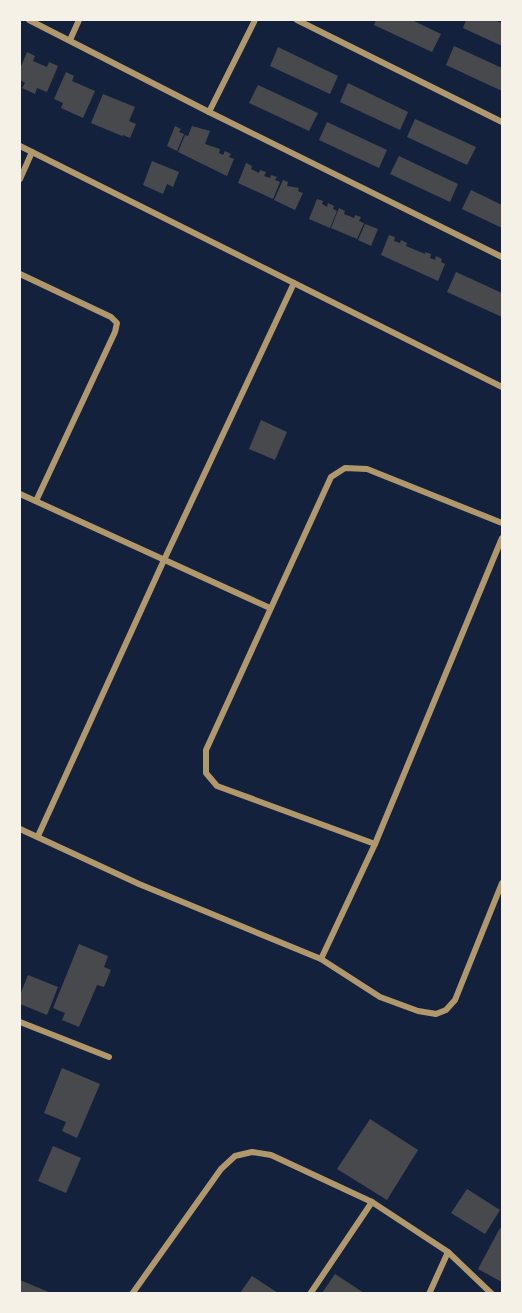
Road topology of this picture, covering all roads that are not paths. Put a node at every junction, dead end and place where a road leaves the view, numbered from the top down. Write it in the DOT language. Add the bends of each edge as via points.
graph roads {
  1 [pos="29,20"];
  2 [pos="79,20"];
  3 [pos="255,20"];
  4 [pos="297,20"];
  5 [pos="70,40"];
  6 [pos="209,112"];
  7 [pos="502,122"];
  8 [pos="20,146"];
  9 [pos="32,152"];
  10 [pos="20,179"];
  11 [pos="502,257"];
  12 [pos="20,274"];
  13 [pos="294,283"];
  14 [pos="502,387"];
  15 [pos="20,494"];
  16 [pos="36,501"];
  17 [pos="502,523"];
  18 [pos="502,538"];
  19 [pos="164,560"];
  20 [pos="270,608"];
  21 [pos="20,829"];
  22 [pos="38,836"];
  23 [pos="375,844"];
  24 [pos="502,883"];
  25 [pos="321,959"];
  26 [pos="20,1022"];
  27 [pos="109,1058"];
  28 [pos="372,1202"];
  29 [pos="448,1252"];
  30 [pos="132,1293"];
  31 [pos="310,1293"];
  32 [pos="429,1293"];
  33 [pos="492,1293"];
  1 -- 5 [label="street"];
  2 -- 5 [label="street"];
  3 -- 6 [label="street"];
  4 -- 7 [label="street"];
  5 -- 6 [label="street"];
  6 -- 11 [label="street"];
  8 -- 9 [label="street"];
  9 -- 10 [label="street"];
  9 -- 13 [label="street"];
  12 -- 16 [label="street" via="117,323"];
  13 -- 14 [label="street"];
  13 -- 19 [label="street"];
  15 -- 16 [label="street"];
  16 -- 19 [label="street"];
  17 -- 20 [label="street" via="367,470 345,468 331,477"];
  18 -- 23 [label="street"];
  19 -- 20 [label="street"];
  19 -- 22 [label="street"];
  20 -- 23 [label="street" via="206,750 207,773 217,786"];
  21 -- 22 [label="street"];
  22 -- 25 [label="street" via="139,884"];
  23 -- 25 [label="street"];
  24 -- 25 [label="street" via="455,1000 446,1010 436,1014 418,1011 380,997"];
  26 -- 27 [label="street"];
  28 -- 29 [label="street"];
  28 -- 30 [label="street" via="271,1155 252,1152 235,1156 221,1169"];
  28 -- 31 [label="street"];
  29 -- 32 [label="street"];
  29 -- 33 [label="street"];
}
